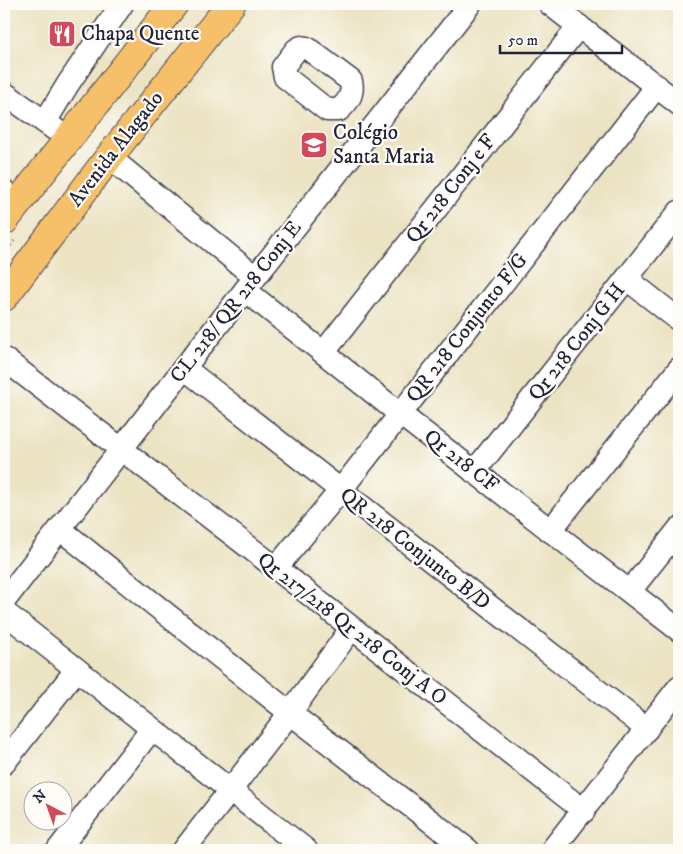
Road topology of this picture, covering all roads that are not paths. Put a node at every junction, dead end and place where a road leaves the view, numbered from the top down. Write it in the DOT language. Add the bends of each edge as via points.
graph roads {
  1 [pos="122,4"];
  2 [pos="174,4"];
  3 [pos="231,4"];
  4 [pos="470,4"];
  5 [pos="550,4"];
  6 [pos="579,26"];
  7 [pos="78,68"];
  8 [pos="657,86"];
  9 [pos="106,90"];
  10 [pos="7,101"];
  11 [pos="348,102"];
  12 [pos="679,104"];
  13 [pos="85,117"];
  14 [pos="45,122"];
  15 [pos="375,125"];
  16 [pos="68,138"];
  17 [pos="108,156"];
  18 [pos="45,169"];
  19 [pos="79,195"];
  20 [pos="8,206"];
  21 [pos="679,212"];
  22 [pos="626,279"];
  23 [pos="250,283"];
  24 [pos="4,297"];
  25 [pos="679,320"];
  26 [pos="324,352"];
  27 [pos="4,359"];
  28 [pos="184,368"];
  29 [pos="679,369"];
  30 [pos="400,414"];
  31 [pos="120,450"];
  32 [pos="474,472"];
  33 [pos="340,491"];
  34 [pos="60,529"];
  35 [pos="679,529"];
  36 [pos="550,530"];
  37 [pos="276,568"];
  38 [pos="630,591"];
  39 [pos="4,602"];
  40 [pos="4,612"];
  41 [pos="351,629"];
  42 [pos="679,630"];
  43 [pos="76,670"];
  44 [pos="679,688"];
  45 [pos="290,713"];
  46 [pos="647,729"];
  47 [pos="151,730"];
  48 [pos="4,763"];
  49 [pos="229,791"];
  50 [pos="584,811"];
  51 [pos="58,850"];
  52 [pos="184,850"];
  53 [pos="305,850"];
  54 [pos="468,850"];
  55 [pos="552,850"];
  1 -- 7 [label="street"];
  2 -- 9 [label="main road, Avenida Alagado"];
  3 -- 17 [label="main road, Avenida Alagado"];
  4 -- 15 [label="street, CL 218/ QR 218 Conj E"];
  5 -- 6 [label="street"];
  6 -- 8 [label="street"];
  6 -- 26 [label="street, Qr 218 Conj e F"];
  7 -- 9 [label="street"];
  7 -- 14 [label="street"];
  8 -- 12 [label="street"];
  8 -- 30 [label="street, QR 218 Conjunto F/G"];
  9 -- 13 [label="main road, Avenida Alagado"];
  10 -- 14 [label="street"];
  11 -- 15 [label="street"];
  13 -- 16 [label="main road, Avenida Alagado"];
  13 -- 17 [label="main road" via="84,134 88,142"];
  14 -- 16 [label="street"];
  15 -- 23 [label="street, CL 218/ QR 218 Conj E"];
  16 -- 18 [label="main road, Avenida Alagado"];
  17 -- 19 [label="main road, Avenida Alagado"];
  17 -- 23 [label="street, Qr 218 CF"];
  18 -- 19 [label="main road" via="56,165 72,168 79,182"];
  18 -- 20 [label="main road, Avenida Alagado"];
  19 -- 24 [label="main road, Avenida Alagado"];
  21 -- 22 [label="street, Qr 218 Conj G H"];
  22 -- 25 [label="street"];
  22 -- 32 [label="street, Qr 218 Conj G H"];
  23 -- 26 [label="street, Qr 218 CF"];
  23 -- 28 [label="street, CL 218/ QR 218 Conj E"];
  26 -- 30 [label="street, Qr 218 CF"];
  27 -- 31 [label="street, Qr 217/218 Qr 218 Conj A O"];
  28 -- 31 [label="street, CL 218/ QR 218 Conj E"];
  28 -- 33 [label="street, QR 218 Conjunto B/D"];
  29 -- 36 [label="street"];
  30 -- 32 [label="street, Qr 218 CF"];
  30 -- 33 [label="street, QR 218 Conjunto F/G"];
  31 -- 34 [label="street, CL 218/ QR 218 Conj E"];
  31 -- 37 [label="street, Qr 217/218 Qr 218 Conj A O"];
  32 -- 36 [label="street, Qr 218 CF"];
  33 -- 37 [label="street, QR 218 Conjunto F/G"];
  33 -- 46 [label="street, QR 218 Conjunto B/D"];
  34 -- 39 [label="street, CL 218/ QR 218 Conj E"];
  34 -- 45 [label="street"];
  35 -- 38 [label="street"];
  36 -- 38 [label="street, Qr 218 CF"];
  37 -- 41 [label="street, Qr 217/218 Qr 218 Conj A O"];
  38 -- 42 [label="street, Qr 218 CF"];
  40 -- 43 [label="street"];
  41 -- 45 [label="street"];
  41 -- 50 [label="street, Qr 217/218 Qr 218 Conj A O"];
  43 -- 47 [label="street"];
  43 -- 48 [label="street"];
  44 -- 46 [label="street"];
  45 -- 49 [label="street"];
  45 -- 54 [label="street"];
  46 -- 50 [label="street"];
  47 -- 49 [label="street"];
  47 -- 51 [label="street"];
  49 -- 52 [label="street"];
  49 -- 53 [label="street"];
  50 -- 55 [label="street"];
}
